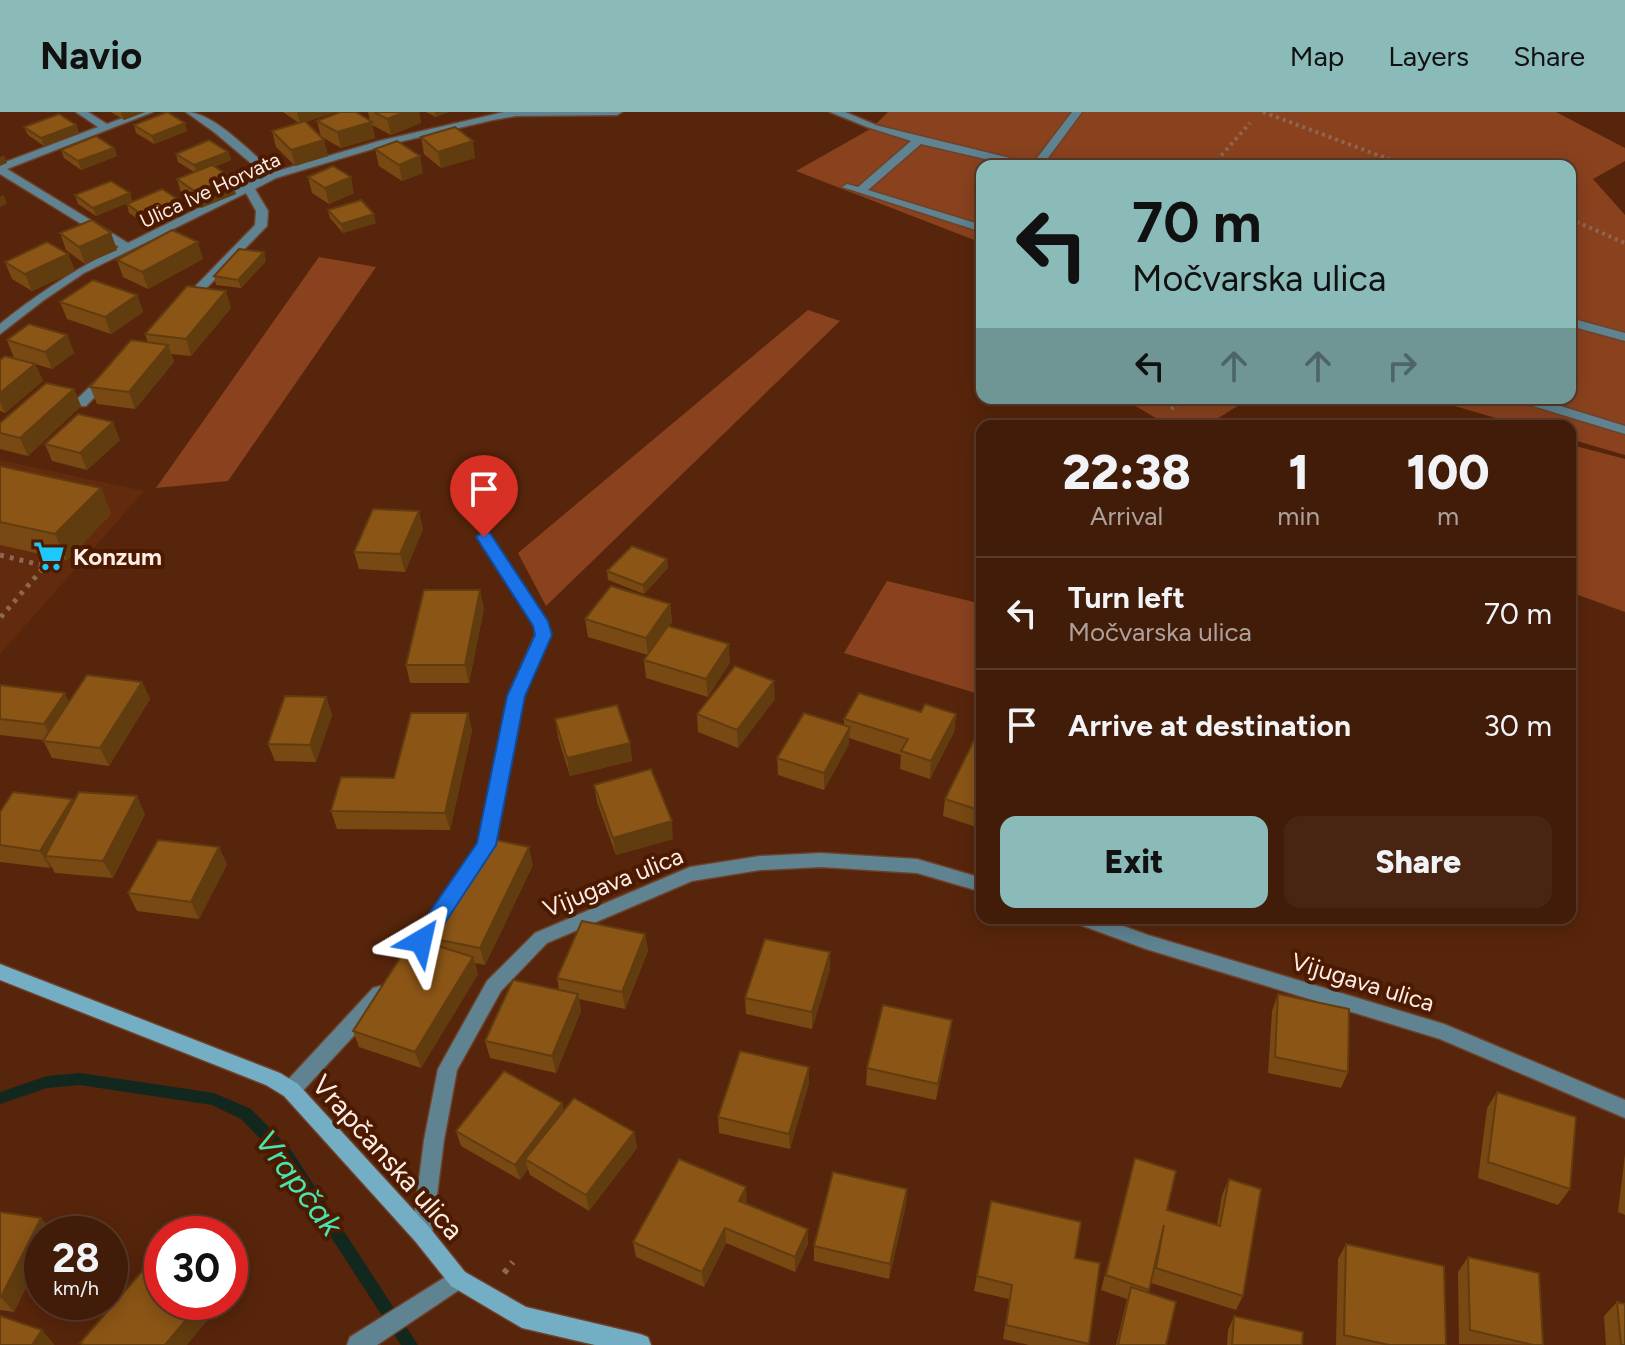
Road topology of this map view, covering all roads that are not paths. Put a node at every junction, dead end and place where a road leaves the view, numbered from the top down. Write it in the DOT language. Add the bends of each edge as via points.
graph roads {
  1 [pos="81,112"];
  2 [pos="148,112"];
  3 [pos="191,112"];
  4 [pos="617,112"];
  5 [pos="835,112"];
  6 [pos="1077,112"];
  7 [pos="489,114"];
  8 [pos="105,127"];
  9 [pos="919,140"];
  10 [pos="1004,160"];
  11 [pos="1041,160"];
  12 [pos="0,168"];
  13 [pos="272,176"];
  14 [pos="847,187"];
  15 [pos="249,188"];
  16 [pos="860,191"];
  17 [pos="976,227"];
  18 [pos="129,248"];
  19 [pos="0,310"];
  20 [pos="15,316"];
  21 [pos="171,317"];
  22 [pos="1576,324"];
  23 [pos="0,330"];
  24 [pos="1625,337"];
  25 [pos="114,371"];
  26 [pos="81,403"];
  27 [pos="1541,404"];
  28 [pos="1625,430"];
  29 [pos="484,537"];
  30 [pos="976,883"];
  31 [pos="1097,924"];
  32 [pos="0,972"];
  33 [pos="291,1090"];
  34 [pos="1625,1109"];
  35 [pos="422,1234"];
  36 [pos="458,1279"];
  37 [pos="358,1345"];
  38 [pos="640,1345"];
  1 -- 8 [label="street"];
  2 -- 8 [label="street"];
  3 -- 13 [label="street"];
  4 -- 7 [label="street, Ulica Ive Horvata"];
  5 -- 9 [label="street"];
  6 -- 11 [label="street"];
  7 -- 13 [label="street, Ulica Ive Horvata"];
  8 -- 12 [label="street"];
  9 -- 10 [label="street"];
  9 -- 16 [label="street"];
  12 -- 18 [label="street, Ulica Ive Horvata"];
  13 -- 15 [label="street, Ulica Ive Horvata"];
  14 -- 16 [label="street"];
  15 -- 18 [label="street, Ulica Ive Horvata"];
  15 -- 21 [label="street" via="262,211 261,226"];
  16 -- 17 [label="street"];
  18 -- 20 [label="street, Ulica Ive Horvata" via="80,271"];
  19 -- 20 [label="street"];
  20 -- 23 [label="street, Ulica Ive Horvata"];
  22 -- 24 [label="street"];
  25 -- 26 [label="street"];
  27 -- 28 [label="street"];
  29 -- 33 [label="street" via="542,625 543,635 516,696 486,845 392,980"];
  30 -- 35 [label="street, Vijugava ulica" via="917,866 821,860 760,863 690,874 541,938 494,986 448,1069"];
  31 -- 34 [label="street, Vijugava ulica" via="1444,1032"];
  32 -- 33 [label="main road, Vrapčanska ulica"];
  33 -- 35 [label="main road, Vrapčanska ulica"];
  35 -- 36 [label="main road, Vrapčanska ulica"];
  36 -- 37 [label="street"];
  36 -- 38 [label="main road, Vrapčanska ulica" via="522,1317"];
}
